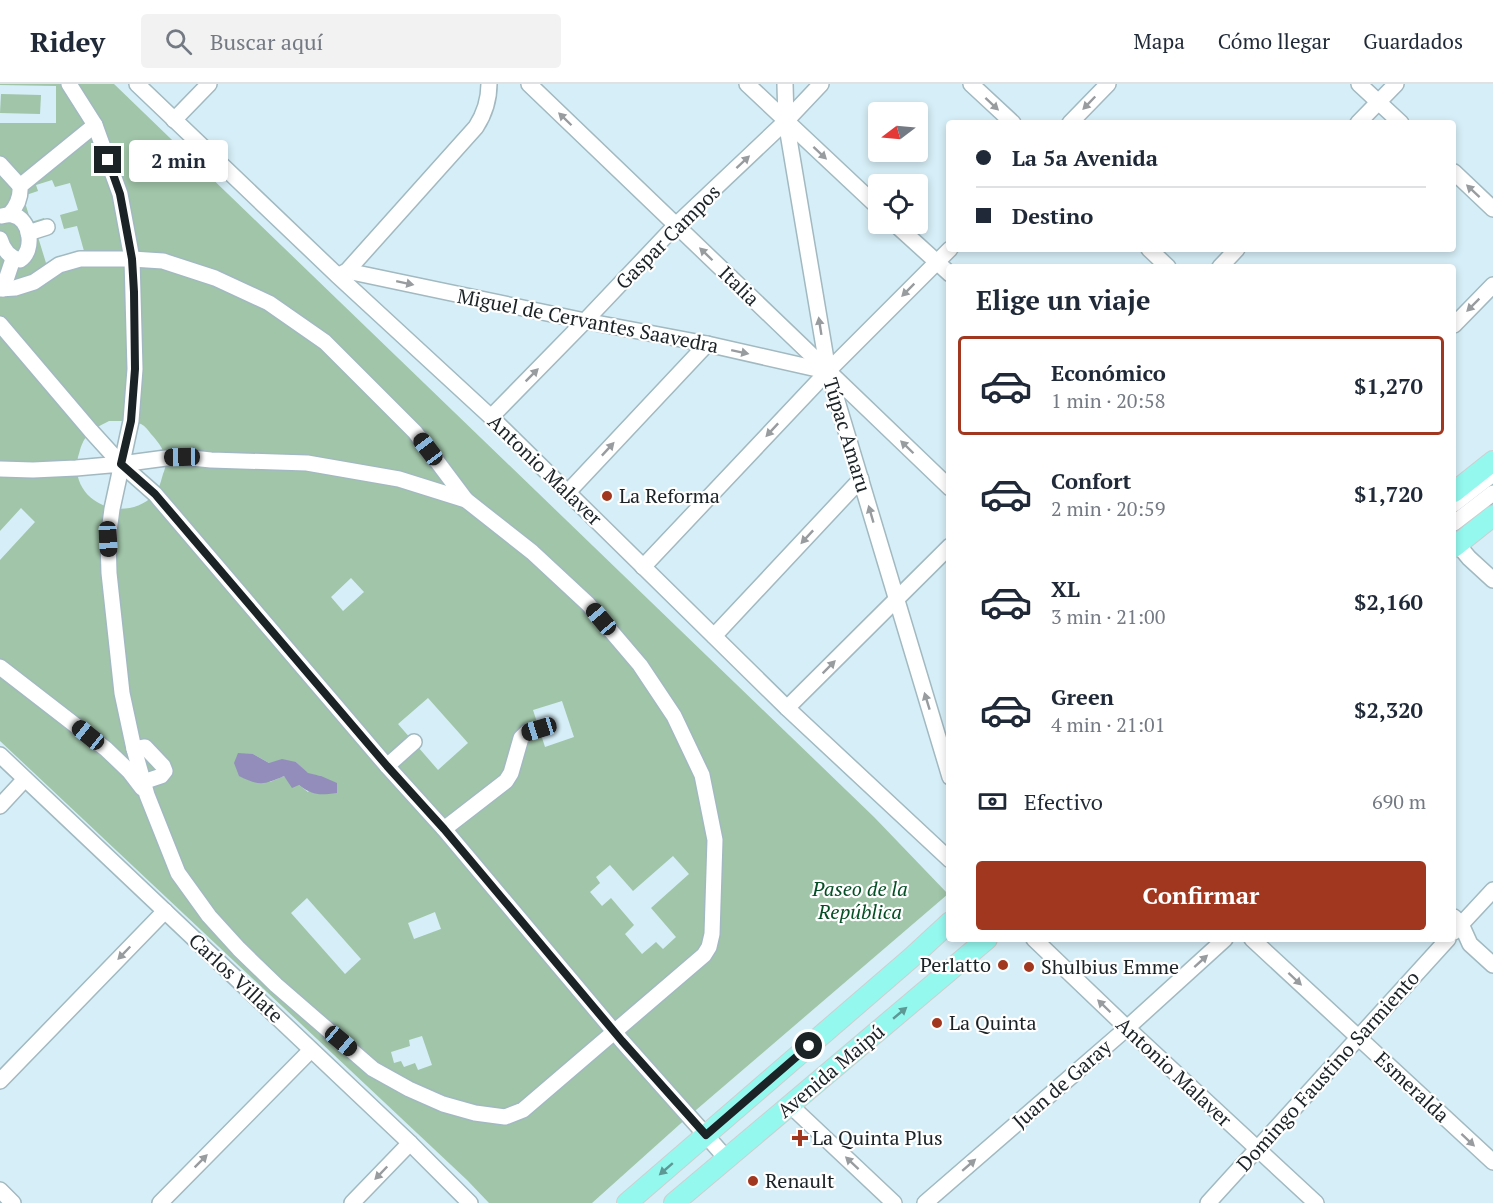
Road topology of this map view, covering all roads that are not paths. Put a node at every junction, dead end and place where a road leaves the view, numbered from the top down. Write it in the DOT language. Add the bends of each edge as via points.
graph roads {
  1 [pos="69,84"];
  2 [pos="137,84"];
  3 [pos="209,84"];
  4 [pos="489,84"];
  5 [pos="529,84"];
  6 [pos="747,84"];
  7 [pos="785,84"];
  8 [pos="821,84"];
  9 [pos="971,84"];
  10 [pos="1108,84"];
  11 [pos="1359,84"];
  12 [pos="1396,84"];
  13 [pos="1378,102"];
  14 [pos="174,120"];
  15 [pos="1010,120"];
  16 [pos="1073,120"];
  17 [pos="1361,120"];
  18 [pos="1398,120"];
  19 [pos="786,121"];
  20 [pos="95,125"];
  21 [pos="0,164"];
  22 [pos="1456,174"];
  23 [pos="20,186"];
  24 [pos="868,198"];
  25 [pos="1493,209"];
  26 [pos="5,216"];
  27 [pos="676,225"];
  28 [pos="47,227"];
  29 [pos="28,233"];
  30 [pos="906,234"];
  31 [pos="0,239"];
  32 [pos="947,252"];
  33 [pos="1152,252"];
  34 [pos="1234,252"];
  35 [pos="13,259"];
  36 [pos="132,259"];
  37 [pos="937,262"];
  38 [pos="1165,264"];
  39 [pos="1223,264"];
  40 [pos="946,270"];
  41 [pos="343,274"];
  42 [pos="1493,285"];
  43 [pos="2,289"];
  44 [pos="585,321"];
  45 [pos="1456,323"];
  46 [pos="0,324"];
  47 [pos="707,344"];
  48 [pos="828,371"];
  49 [pos="491,417"];
  50 [pos="1493,461"];
  51 [pos="121,464"];
  52 [pos="0,469"];
  53 [pos="1493,474"];
  54 [pos="861,479"];
  55 [pos="946,484"];
  56 [pos="1456,490"];
  57 [pos="567,492"];
  58 [pos="1492,494"];
  59 [pos="465,500"];
  60 [pos="1456,502"];
  61 [pos="1493,516"];
  62 [pos="1456,521"];
  63 [pos="1456,543"];
  64 [pos="1456,545"];
  65 [pos="946,550"];
  66 [pos="643,567"];
  67 [pos="1493,580"];
  68 [pos="895,600"];
  69 [pos="714,636"];
  70 [pos="0,667"];
  71 [pos="787,708"];
  72 [pos="946,728"];
  73 [pos="539,729"];
  74 [pos="938,736"];
  75 [pos="414,742"];
  76 [pos="134,748"];
  77 [pos="0,755"];
  78 [pos="946,763"];
  79 [pos="387,766"];
  80 [pos="25,779"];
  81 [pos="145,789"];
  82 [pos="0,806"];
  83 [pos="444,829"];
  84 [pos="946,856"];
  85 [pos="1493,890"];
  86 [pos="165,911"];
  87 [pos="1456,924"];
  88 [pos="946,926"];
  89 [pos="946,936"];
  90 [pos="983,942"];
  91 [pos="1037,942"];
  92 [pos="1222,942"];
  93 [pos="1255,942"];
  94 [pos="1445,942"];
  95 [pos="912,958"];
  96 [pos="1493,965"];
  97 [pos="1127,1028"];
  98 [pos="614,1031"];
  99 [pos="1359,1038"];
  100 [pos="311,1050"];
  101 [pos="0,1081"];
  102 [pos="791,1106"];
  103 [pos="706,1135"];
  104 [pos="410,1143"];
  105 [pos="1258,1149"];
  106 [pos="727,1159"];
  107 [pos="1493,1162"];
  108 [pos="0,1191"];
  109 [pos="13,1203"];
  110 [pos="160,1203"];
  111 [pos="352,1203"];
  112 [pos="470,1203"];
  113 [pos="627,1203"];
  114 [pos="674,1203"];
  115 [pos="894,1203"];
  116 [pos="925,1203"];
  117 [pos="1208,1203"];
  118 [pos="1316,1203"];
  1 -- 20 [label="street"];
  2 -- 14 [label="street, Antonio Malaver"];
  3 -- 14 [label="street"];
  4 -- 41 [label="street" via="486,108 476,127"];
  27 -- 5 [label="street, Italia, one-way"];
  6 -- 19 [label="street"];
  7 -- 19 [label="street, Túpac Amaru"];
  8 -- 19 [label="street, Gaspar Campos"];
  9 -- 15 [label="street, one-way"];
  10 -- 16 [label="street, one-way"];
  11 -- 13 [label="street"];
  12 -- 13 [label="street"];
  13 -- 17 [label="street"];
  13 -- 18 [label="street"];
  14 -- 41 [label="street, Antonio Malaver"];
  19 -- 24 [label="street, one-way"];
  27 -- 19 [label="street, Gaspar Campos, one-way"];
  48 -- 19 [label="street, Túpac Amaru, one-way"];
  20 -- 23 [label="street"];
  20 -- 36 [label="street" via="120,194"];
  21 -- 23 [label="street"];
  25 -- 22 [label="street, one-way"];
  23 -- 26 [label="street" via="18,201"];
  26 -- 29 [label="street" via="16,216"];
  27 -- 44 [label="street, Gaspar Campos"];
  48 -- 27 [label="street, Italia, one-way"];
  28 -- 29 [label="street"];
  29 -- 35 [label="street" via="25,257 20,261"];
  30 -- 37 [label="street"];
  31 -- 35 [label="street"];
  32 -- 37 [label="street"];
  33 -- 38 [label="street"];
  34 -- 39 [label="street"];
  35 -- 43 [label="street"];
  36 -- 43 [label="street" via="80,259 59,265 34,282"];
  36 -- 51 [label="street" via="135,369 131,421"];
  36 -- 59 [label="street" via="163,261 215,278 269,303 325,342 415,432"];
  37 -- 40 [label="street"];
  37 -- 48 [label="street, one-way"];
  41 -- 44 [label="street, Miguel de Cervantes Saavedra, one-way"];
  41 -- 49 [label="street, Antonio Malaver"];
  42 -- 45 [label="street, one-way"];
  44 -- 47 [label="street, Miguel de Cervantes Saavedra"];
  49 -- 44 [label="street, Gaspar Campos, one-way"];
  46 -- 51 [label="street"];
  47 -- 48 [label="street, Miguel de Cervantes Saavedra, one-way"];
  57 -- 47 [label="street, one-way"];
  48 -- 54 [label="street, Túpac Amaru"];
  55 -- 48 [label="street, Italia, one-way"];
  48 -- 66 [label="street, one-way"];
  49 -- 57 [label="street, Antonio Malaver"];
  50 -- 56 [label="main road"];
  51 -- 52 [label="street"];
  51 -- 59 [label="street" via="182,457 307,463 399,479"];
  51 -- 76 [label="street" via="108,539 109,573 122,693"];
  51 -- 79 [label="street" via="155,494"];
  53 -- 60 [label="street"];
  68 -- 54 [label="street, Túpac Amaru, one-way"];
  54 -- 69 [label="street, one-way"];
  57 -- 66 [label="street, Antonio Malaver"];
  58 -- 62 [label="street"];
  59 -- 98 [label="street" via="532,552 596,613 640,665 674,716 702,775 715,840 709,947"];
  61 -- 63 [label="main road"];
  64 -- 67 [label="street"];
  65 -- 68 [label="street"];
  66 -- 69 [label="street, Antonio Malaver"];
  71 -- 68 [label="street, one-way"];
  74 -- 68 [label="street, Túpac Amaru, one-way"];
  69 -- 71 [label="street, Antonio Malaver"];
  70 -- 81 [label="street" via="106,749"];
  71 -- 84 [label="street, Antonio Malaver"];
  72 -- 74 [label="street"];
  73 -- 83 [label="street" via="521,738 506,781"];
  74 -- 78 [label="street, Túpac Amaru"];
  75 -- 79 [label="street"];
  76 -- 81 [label="street"];
  76 -- 81 [label="street" via="146,747 165,771"];
  77 -- 80 [label="street, Carlos Villate"];
  79 -- 83 [label="street"];
  80 -- 82 [label="street"];
  80 -- 86 [label="street, Carlos Villate"];
  81 -- 98 [label="street" via="178,873 209,916 292,999 373,1069 409,1089 475,1113 505,1116 523,1110"];
  83 -- 98 [label="street"];
  85 -- 87 [label="street"];
  86 -- 100 [label="street, Carlos Villate"];
  86 -- 101 [label="street, one-way"];
  87 -- 96 [label="street" via="1470,944"];
  88 -- 95 [label="main road, Avenida Maipú"];
  89 -- 95 [label="street"];
  102 -- 90 [label="main road, Avenida Maipú, one-way"];
  97 -- 91 [label="street, Antonio Malaver, one-way"];
  97 -- 92 [label="street, Juan de Garay, one-way"];
  93 -- 99 [label="street, Esmeralda, one-way"];
  94 -- 99 [label="street, Domingo Faustino Sarmiento"];
  95 -- 103 [label="main road, Avenida Maipú"];
  97 -- 105 [label="street, Antonio Malaver"];
  116 -- 97 [label="street, Juan de Garay, one-way"];
  98 -- 103 [label="street"];
  99 -- 105 [label="street, Domingo Faustino Sarmiento"];
  99 -- 107 [label="street, Esmeralda, one-way"];
  100 -- 104 [label="street, Carlos Villate"];
  110 -- 100 [label="street, one-way"];
  102 -- 106 [label="main road, Avenida Maipú"];
  115 -- 102 [label="street, one-way"];
  103 -- 106 [label="street"];
  103 -- 113 [label="main road, Avenida Maipú, one-way"];
  104 -- 111 [label="street, one-way"];
  104 -- 112 [label="street, Carlos Villate"];
  105 -- 117 [label="street, Domingo Faustino Sarmiento"];
  105 -- 118 [label="street, Antonio Malaver"];
  106 -- 114 [label="main road, Avenida Maipú"];
  108 -- 109 [label="street"];
}
